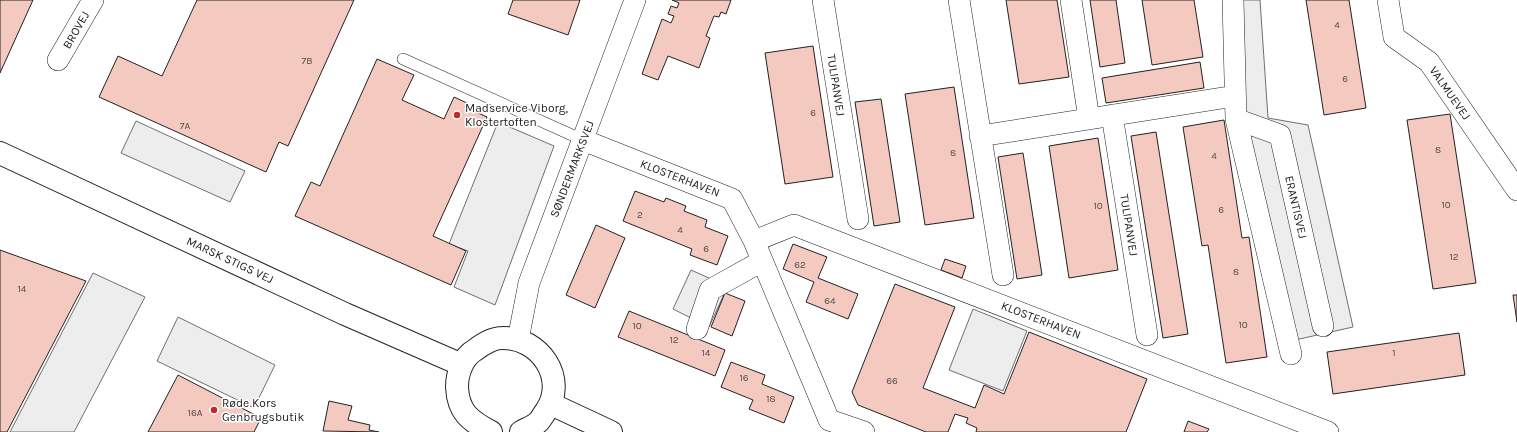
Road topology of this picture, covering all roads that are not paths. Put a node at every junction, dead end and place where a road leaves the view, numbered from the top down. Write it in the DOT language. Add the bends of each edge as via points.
graph roads {
  1 [pos="93,0"];
  2 [pos="635,0"];
  3 [pos="823,0"];
  4 [pos="959,0"];
  5 [pos="1071,0"];
  6 [pos="1233,0"];
  7 [pos="1388,0"];
  8 [pos="403,59"];
  9 [pos="58,60"];
  10 [pos="1235,96"];
  11 [pos="1112,115"];
  12 [pos="1089,119"];
  13 [pos="1236,119"];
  14 [pos="980,136"];
  15 [pos="583,140"];
  16 [pos="0,153"];
  17 [pos="1517,190"];
  18 [pos="858,219"];
  19 [pos="754,241"];
  20 [pos="762,261"];
  21 [pos="1003,275"];
  22 [pos="1323,326"];
  23 [pos="697,329"];
  24 [pos="1147,335"];
  25 [pos="518,340"];
  26 [pos="1291,354"];
  27 [pos="462,365"];
  28 [pos="551,404"];
  29 [pos="478,429"];
  30 [pos="520,432"];
  31 [pos="611,432"];
  32 [pos="864,432"];
  33 [pos="1328,432"];
  1 -- 9 [label="street, BROVEJ"];
  2 -- 15 [label="street, SØNDERMARKSVEJ"];
  3 -- 18 [label="street, TULIPANVEJ"];
  4 -- 14 [label="street"];
  5 -- 12 [label="street"];
  6 -- 10 [label="street"];
  7 -- 17 [label="street, VALMUEVEJ" via="1394,37 1429,62"];
  8 -- 15 [label="lane"];
  10 -- 11 [label="street"];
  10 -- 13 [label="street"];
  11 -- 12 [label="street"];
  11 -- 24 [label="street, TULIPANVEJ"];
  12 -- 14 [label="street"];
  13 -- 22 [label="street, ERANTISVEJ" via="1280,135"];
  13 -- 26 [label="street"];
  14 -- 21 [label="street"];
  15 -- 19 [label="street, KLOSTERHAVEN" via="732,198"];
  15 -- 25 [label="street, SØNDERMARKSVEJ" via="529,283"];
  16 -- 27 [label="street, MARSK STIGS VEJ" via="345,314"];
  19 -- 20 [label="street, KLOSTERHAVEN"];
  19 -- 33 [label="street, KLOSTERHAVEN" via="794,225"];
  20 -- 23 [label="street" via="710,290"];
  20 -- 32 [label="street, KLOSTERHAVEN" via="829,420"];
  25 -- 27 [label="street" via="501,338 485,342 471,352"];
  25 -- 28 [label="street" via="533,346 544,357 552,372 554,388"];
  27 -- 29 [label="street" via="457,380 458,396 464,411"];
  28 -- 30 [label="street" via="538,423"];
  28 -- 31 [label="street"];
}
